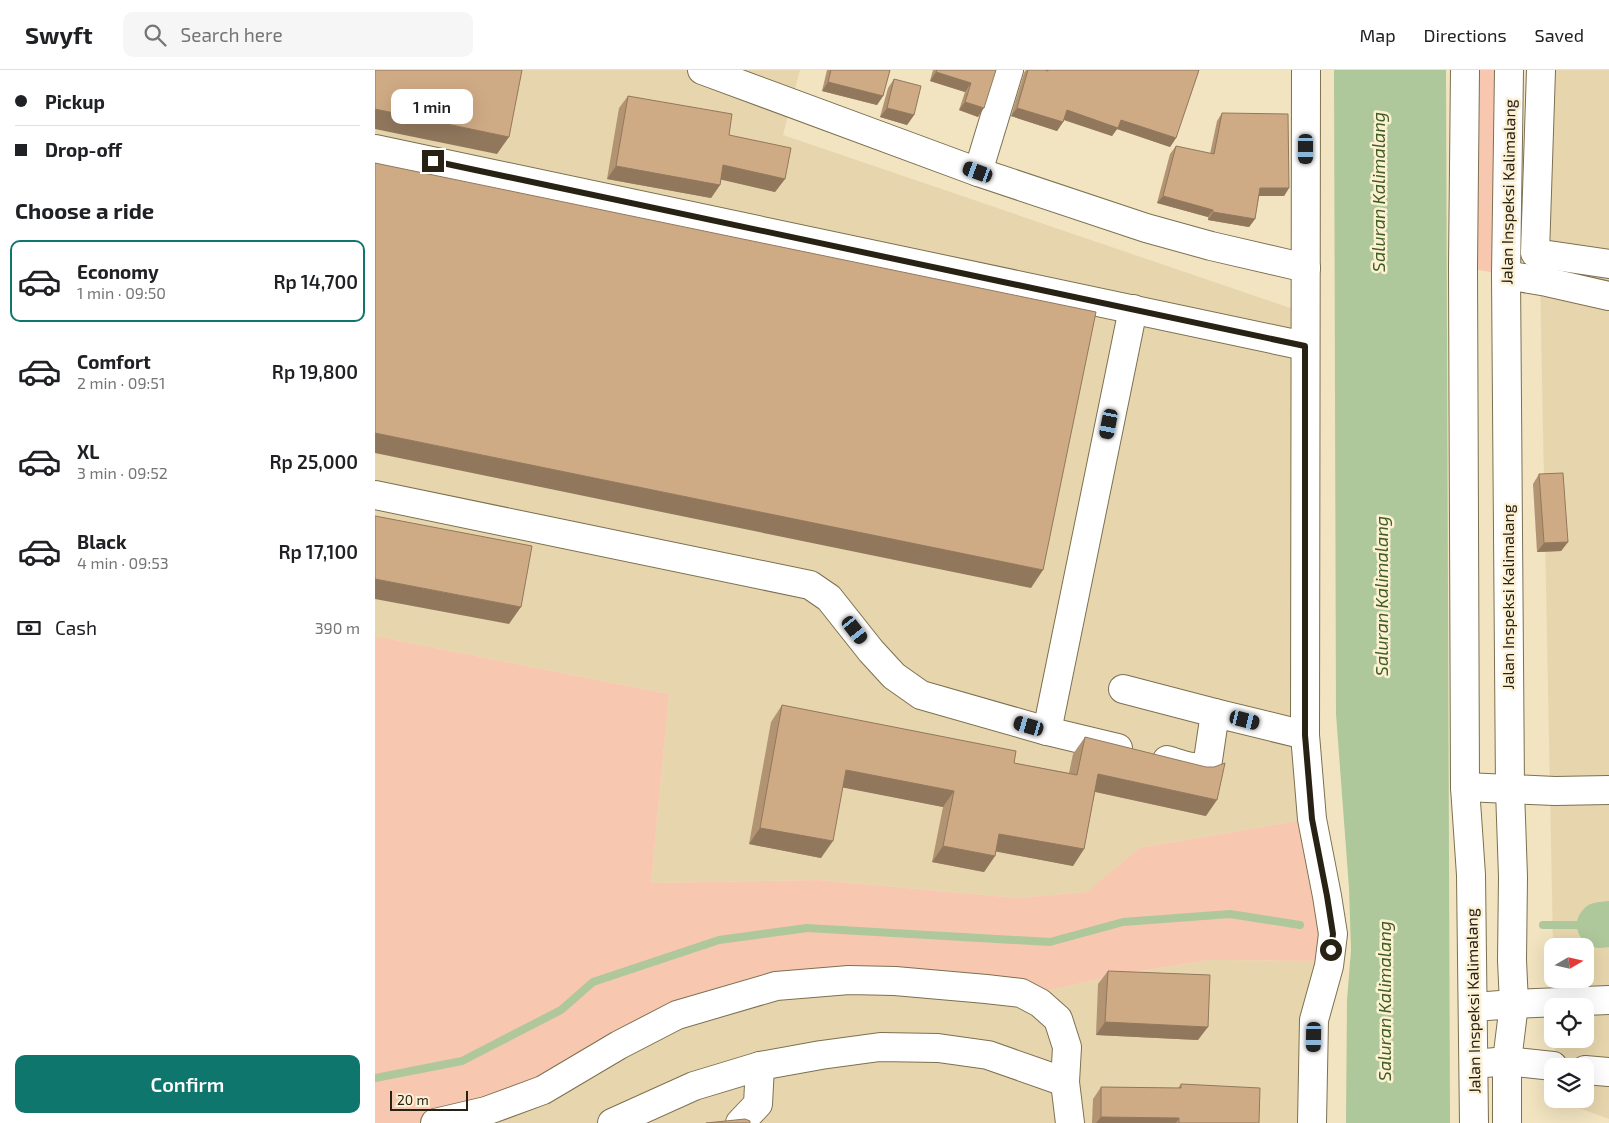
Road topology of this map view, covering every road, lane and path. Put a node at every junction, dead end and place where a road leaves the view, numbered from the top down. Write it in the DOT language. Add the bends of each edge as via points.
graph roads {
  1 [pos="702,70"];
  2 [pos="1009,70"];
  3 [pos="1306,70"];
  4 [pos="1465,70"];
  5 [pos="1509,70"];
  6 [pos="1541,70"];
  7 [pos="375,149"];
  8 [pos="978,172"];
  9 [pos="1609,264"];
  10 [pos="1306,268"];
  11 [pos="1506,275"];
  12 [pos="1609,296"];
  13 [pos="1133,309"];
  14 [pos="1305,346"];
  15 [pos="375,495"];
  16 [pos="1123,689"];
  17 [pos="1215,713"];
  18 [pos="1047,731"];
  19 [pos="1305,735"];
  20 [pos="1465,787"];
  21 [pos="1510,790"];
  22 [pos="1609,790"];
  23 [pos="1609,1000"];
  24 [pos="1514,1004"];
  25 [pos="1474,1007"];
  26 [pos="1507,1061"];
  27 [pos="1474,1064"];
  28 [pos="1544,1065"];
  29 [pos="761,1066"];
  30 [pos="1594,1071"];
  31 [pos="1609,1072"];
  32 [pos="1065,1082"];
  33 [pos="435,1123"];
  34 [pos="612,1123"];
  35 [pos="740,1123"];
  36 [pos="1070,1123"];
  37 [pos="1313,1123"];
  38 [pos="1475,1123"];
  39 [pos="1507,1123"];
  1 -- 8 [label="main road"];
  2 -- 8 [label="main road"];
  3 -- 10 [label="main road"];
  4 -- 20 [label="main road, Jalan Inspeksi Kalimalang"];
  5 -- 11 [label="main road, Jalan Inspeksi Kalimalang"];
  6 -- 9 [label="main road" via="1535,253"];
  7 -- 13 [label="main road"];
  8 -- 10 [label="main road" via="1146,228"];
  10 -- 14 [label="main road"];
  11 -- 12 [label="main road"];
  11 -- 21 [label="main road, Jalan Inspeksi Kalimalang"];
  13 -- 14 [label="main road"];
  13 -- 18 [label="main road"];
  14 -- 19 [label="main road"];
  15 -- 18 [label="main road" via="810,585 829,598 894,676 921,695"];
  16 -- 17 [label="main road"];
  17 -- 18 [label="main road" via="1208,760 1205,766 1198,768"];
  17 -- 19 [label="main road"];
  19 -- 37 [label="main road" via="1312,819 1333,934 1329,966 1314,1020"];
  20 -- 21 [label="main road"];
  20 -- 25 [label="main road, Jalan Inspeksi Kalimalang"];
  21 -- 22 [label="main road"];
  21 -- 24 [label="main road, Jalan Inspeksi Kalimalang"];
  23 -- 24 [label="main road"];
  24 -- 25 [label="main road"];
  24 -- 26 [label="main road, Jalan Inspeksi Kalimalang"];
  25 -- 27 [label="main road, Jalan Inspeksi Kalimalang"];
  26 -- 27 [label="main road"];
  26 -- 28 [label="main road"];
  26 -- 39 [label="main road, Jalan Inspeksi Kalimalang"];
  27 -- 38 [label="main road, Jalan Inspeksi Kalimalang"];
  29 -- 32 [label="main road" via="880,1047 938,1048 988,1055"];
  29 -- 34 [label="main road" via="694,1086"];
  29 -- 35 [label="main road" via="758,1104"];
  30 -- 31 [label="main road"];
  32 -- 33 [label="main road" via="1067,1047 1058,1019 1040,1003 1021,993 849,980 776,986 677,1015 543,1090 486,1111"];
  32 -- 36 [label="main road"];
}
